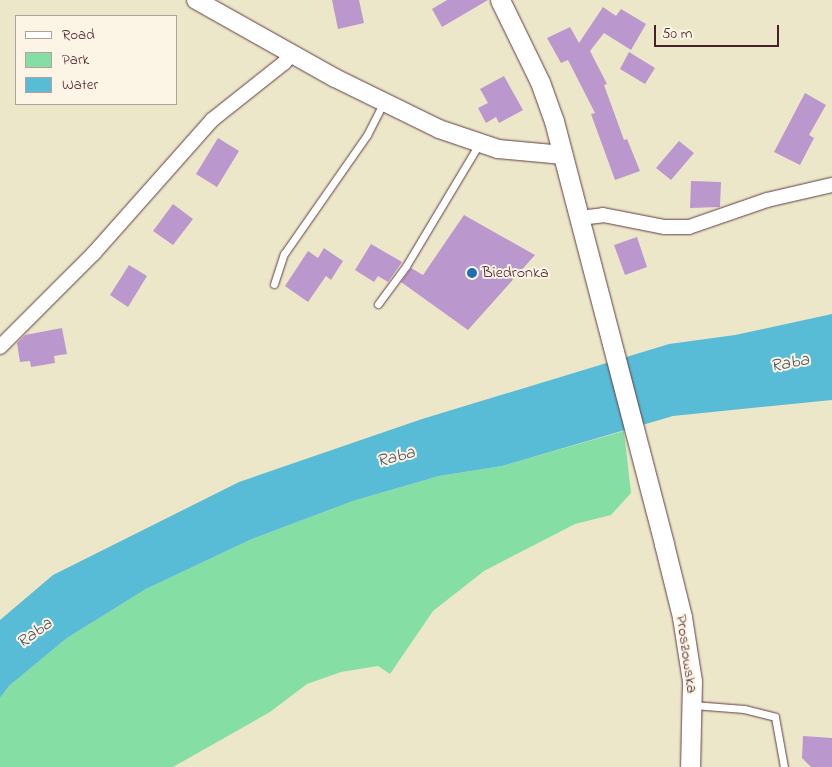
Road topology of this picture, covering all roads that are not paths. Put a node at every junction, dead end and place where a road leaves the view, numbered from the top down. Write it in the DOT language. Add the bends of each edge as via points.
graph roads {
  1 [pos="196,0"];
  2 [pos="500,0"];
  3 [pos="292,53"];
  4 [pos="383,103"];
  5 [pos="479,143"];
  6 [pos="564,155"];
  7 [pos="832,185"];
  8 [pos="580,218"];
  9 [pos="274,284"];
  10 [pos="378,304"];
  11 [pos="0,347"];
  12 [pos="693,705"];
  13 [pos="690,767"];
  14 [pos="784,767"];
  1 -- 3 [label="street"];
  2 -- 6 [label="main road, Proszowska" via="540,82"];
  3 -- 4 [label="street"];
  3 -- 11 [label="street" via="284,63 212,120 94,252"];
  4 -- 5 [label="street"];
  4 -- 9 [label="lane" via="367,135 284,254"];
  5 -- 6 [label="street" via="536,155"];
  5 -- 10 [label="lane" via="411,258"];
  6 -- 8 [label="main road, Proszowska"];
  7 -- 8 [label="street" via="767,200 689,227 665,227 603,215"];
  8 -- 12 [label="main road, Proszowska" via="682,618"];
  12 -- 13 [label="main road, Proszowska"];
  12 -- 14 [label="lane" via="744,709 775,717"];
}
